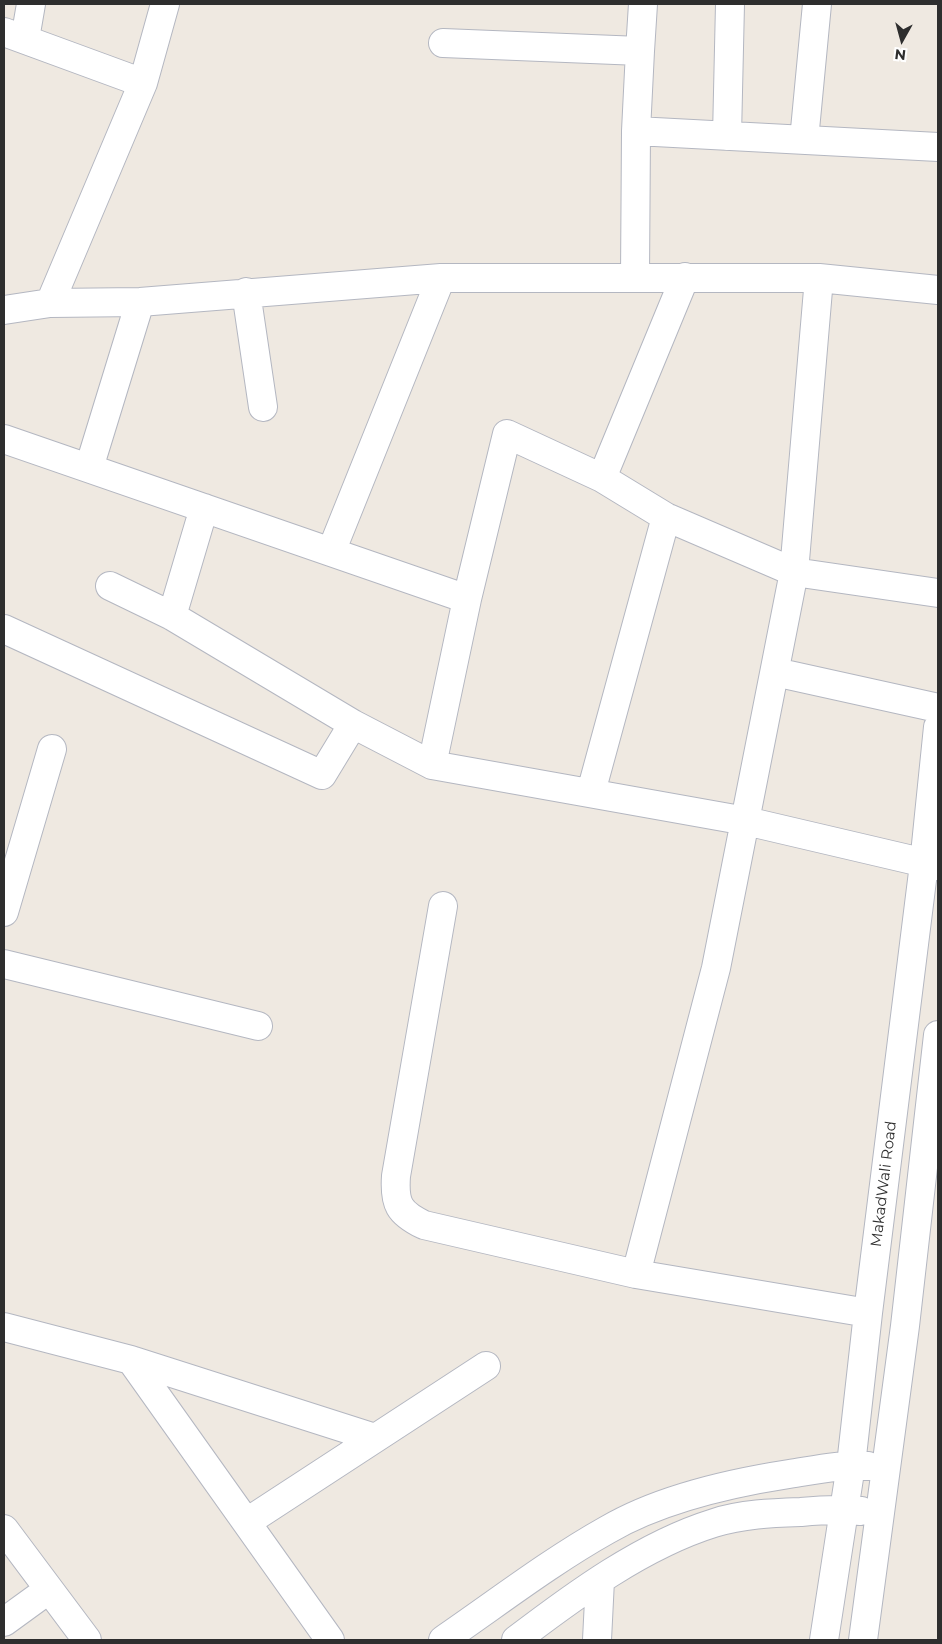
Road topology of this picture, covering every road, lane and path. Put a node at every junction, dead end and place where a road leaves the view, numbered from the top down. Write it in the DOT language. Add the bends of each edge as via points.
graph roads {
  1 [pos="31,4"];
  2 [pos="165,4"];
  3 [pos="643,4"];
  4 [pos="730,4"];
  5 [pos="816,4"];
  6 [pos="15,36"];
  7 [pos="444,43"];
  8 [pos="640,51"];
  9 [pos="143,83"];
  10 [pos="636,131"];
  11 [pos="727,136"];
  12 [pos="804,140"];
  13 [pos="938,147"];
  14 [pos="635,276"];
  15 [pos="441,278"];
  16 [pos="685,278"];
  17 [pos="818,278"];
  18 [pos="938,290"];
  19 [pos="246,292"];
  20 [pos="140,302"];
  21 [pos="50,304"];
  22 [pos="4,310"];
  23 [pos="263,407"];
  24 [pos="4,439"];
  25 [pos="89,468"];
  26 [pos="602,478"];
  27 [pos="204,508"];
  28 [pos="666,517"];
  29 [pos="330,552"];
  30 [pos="794,572"];
  31 [pos="110,586"];
  32 [pos="938,593"];
  33 [pos="467,599"];
  34 [pos="172,616"];
  35 [pos="4,629"];
  36 [pos="775,672"];
  37 [pos="938,708"];
  38 [pos="353,724"];
  39 [pos="938,726"];
  40 [pos="52,749"];
  41 [pos="432,765"];
  42 [pos="591,792"];
  43 [pos="746,822"];
  44 [pos="931,865"];
  45 [pos="443,906"];
  46 [pos="4,912"];
  47 [pos="4,964"];
  48 [pos="258,1026"];
  49 [pos="938,1035"];
  50 [pos="636,1274"];
  51 [pos="868,1313"];
  52 [pos="4,1327"];
  53 [pos="132,1360"];
  54 [pos="486,1366"];
  55 [pos="375,1438"];
  56 [pos="852,1465"];
  57 [pos="887,1467"];
  58 [pos="844,1509"];
  59 [pos="880,1513"];
  60 [pos="247,1522"];
  61 [pos="4,1530"];
  62 [pos="600,1580"];
  63 [pos="48,1590"];
  64 [pos="4,1622"];
  65 [pos="87,1640"];
  66 [pos="330,1640"];
  67 [pos="443,1640"];
  68 [pos="516,1640"];
  69 [pos="598,1640"];
  70 [pos="824,1640"];
  71 [pos="863,1640"];
  1 -- 6 [label="street"];
  2 -- 9 [label="street"];
  3 -- 8 [label="street"];
  4 -- 11 [label="street"];
  5 -- 12 [label="street"];
  6 -- 9 [label="street"];
  7 -- 8 [label="street"];
  8 -- 10 [label="street"];
  9 -- 21 [label="street"];
  10 -- 11 [label="street"];
  10 -- 14 [label="street"];
  11 -- 12 [label="street"];
  12 -- 13 [label="street"];
  14 -- 15 [label="street"];
  14 -- 16 [label="street"];
  15 -- 19 [label="street"];
  15 -- 29 [label="street"];
  16 -- 17 [label="street"];
  16 -- 26 [label="street"];
  17 -- 18 [label="street"];
  17 -- 30 [label="street"];
  19 -- 20 [label="street"];
  19 -- 23 [label="street"];
  20 -- 21 [label="street"];
  20 -- 25 [label="street"];
  21 -- 22 [label="street"];
  24 -- 25 [label="street"];
  25 -- 27 [label="street"];
  26 -- 28 [label="street"];
  26 -- 33 [label="street" via="507,434"];
  27 -- 29 [label="street"];
  27 -- 34 [label="street"];
  28 -- 30 [label="street"];
  28 -- 42 [label="street"];
  29 -- 33 [label="street"];
  30 -- 32 [label="street"];
  30 -- 36 [label="street"];
  31 -- 34 [label="street"];
  33 -- 41 [label="street"];
  34 -- 38 [label="street"];
  35 -- 38 [label="street" via="322,776"];
  36 -- 37 [label="street"];
  36 -- 43 [label="street"];
  38 -- 41 [label="street"];
  39 -- 44 [label="street, MakadWali Road"];
  40 -- 46 [label="street"];
  41 -- 42 [label="street"];
  42 -- 43 [label="street"];
  43 -- 44 [label="street"];
  43 -- 50 [label="street" via="716,968"];
  44 -- 51 [label="street, MakadWali Road"];
  45 -- 50 [label="street" via="396,1176 395,1191 400,1209 424,1225"];
  47 -- 48 [label="street"];
  49 -- 57 [label="street"];
  50 -- 51 [label="street"];
  51 -- 56 [label="street, MakadWali Road"];
  52 -- 53 [label="street"];
  53 -- 55 [label="street"];
  53 -- 60 [label="street"];
  54 -- 55 [label="street"];
  55 -- 60 [label="street"];
  56 -- 57 [label="street"];
  56 -- 58 [label="street, MakadWali Road"];
  56 -- 67 [label="street" via="736,1484 643,1514 608,1529"];
  57 -- 59 [label="street"];
  58 -- 59 [label="street"];
  58 -- 62 [label="street" via="751,1514 714,1523 665,1544"];
  58 -- 70 [label="street, MakadWali Road"];
  59 -- 71 [label="street"];
  60 -- 66 [label="street"];
  61 -- 63 [label="street"];
  62 -- 68 [label="street" via="577,1593"];
  62 -- 69 [label="street"];
  63 -- 64 [label="street"];
  63 -- 65 [label="street"];
}
